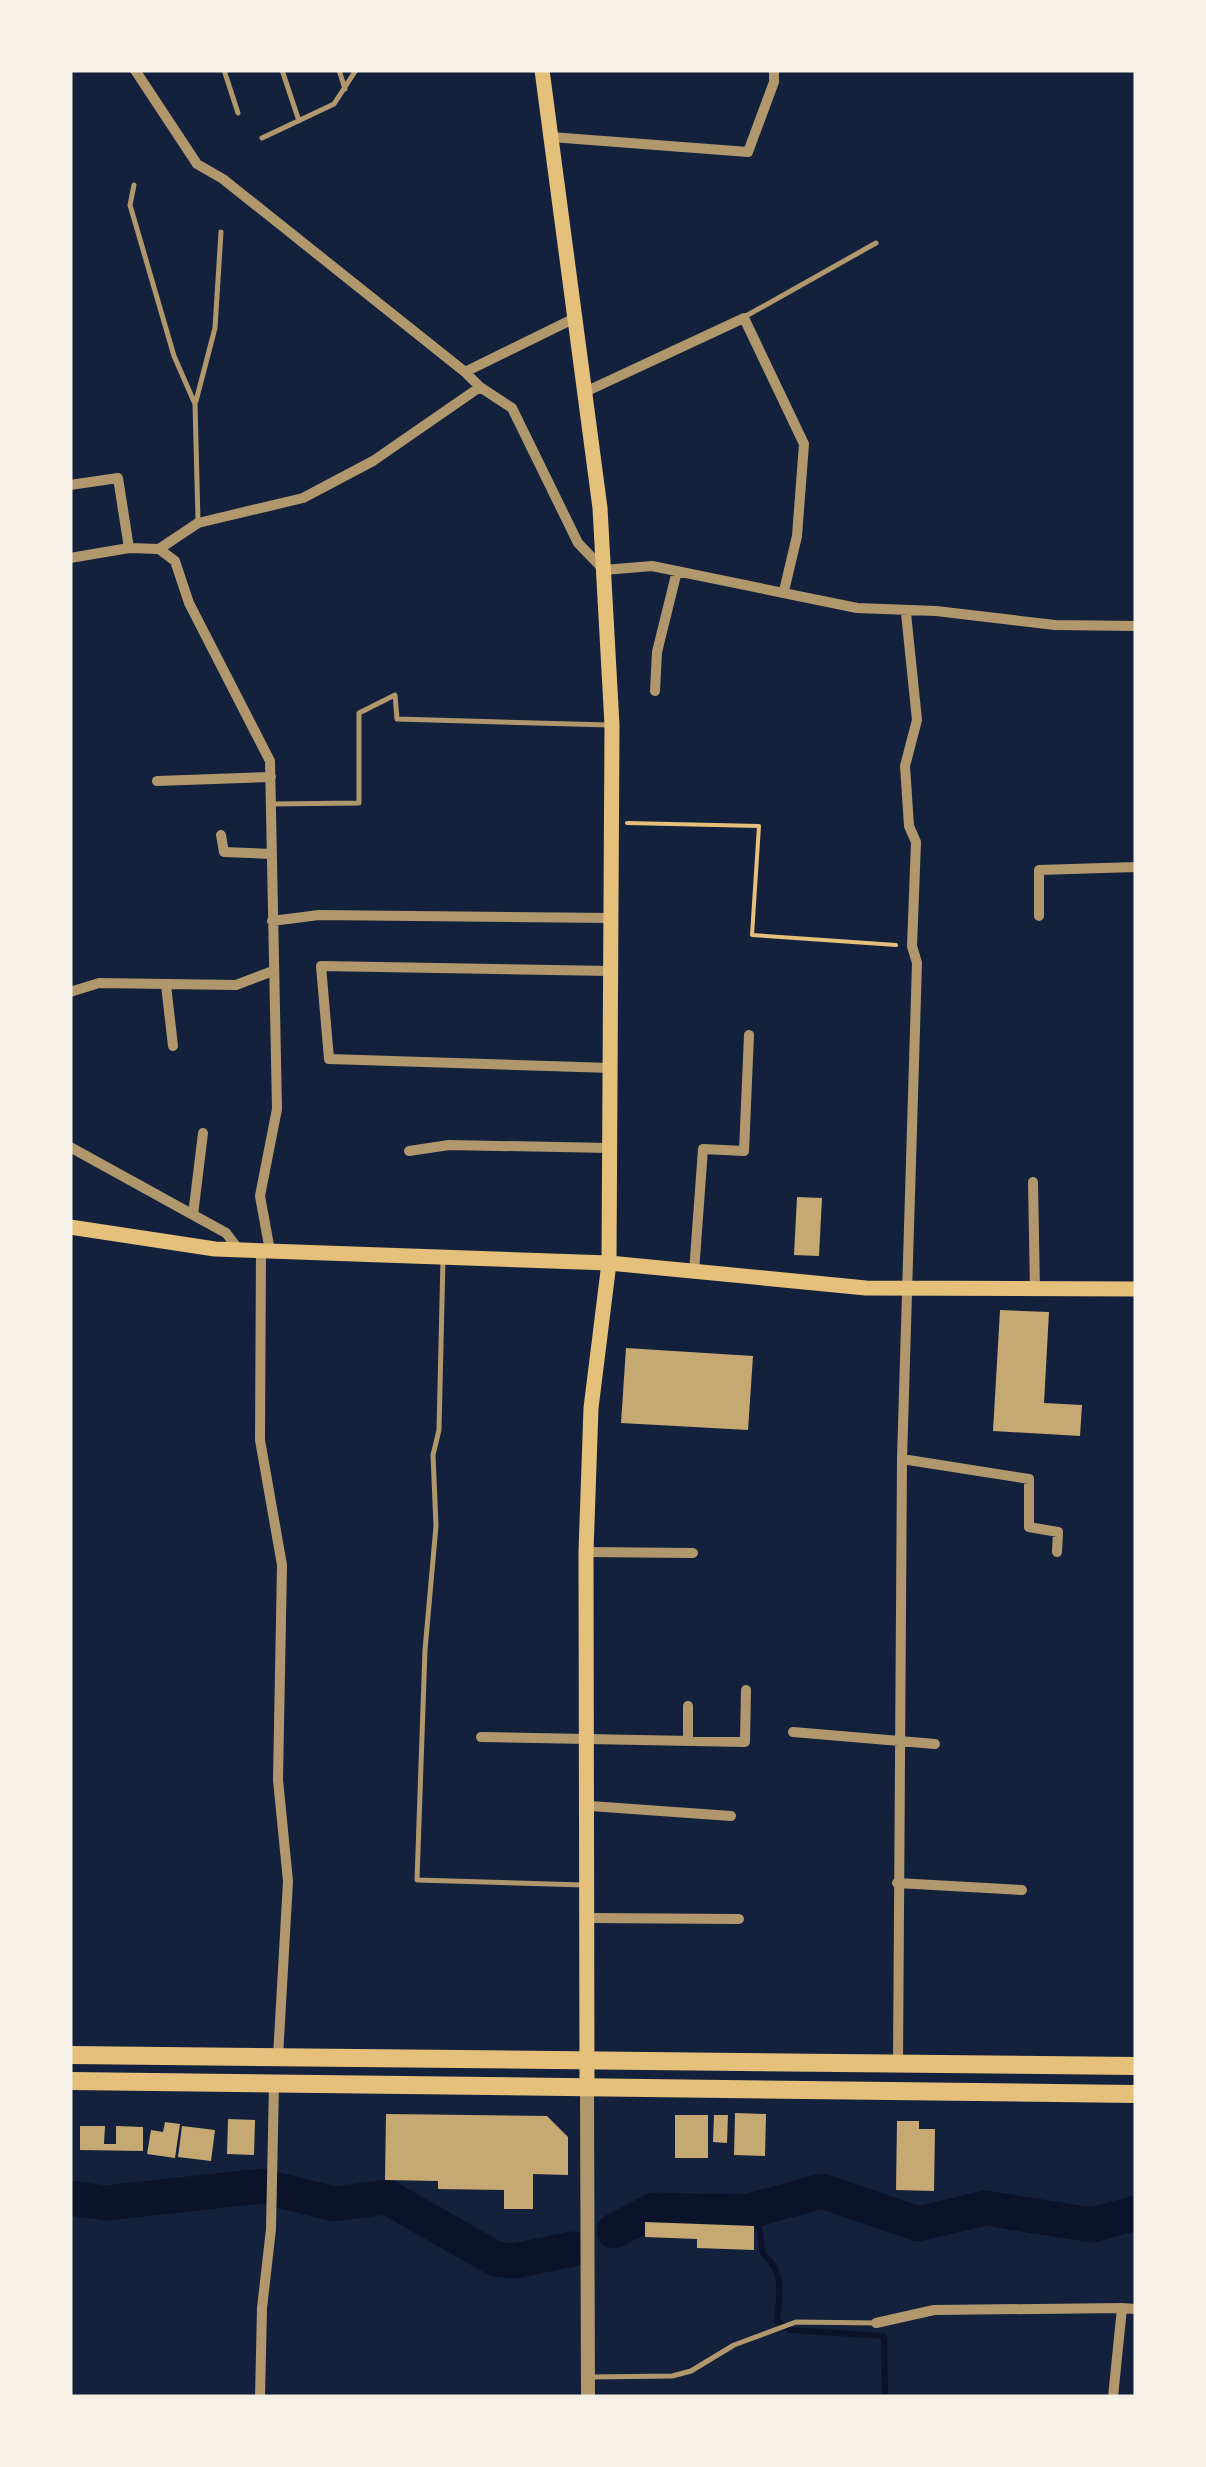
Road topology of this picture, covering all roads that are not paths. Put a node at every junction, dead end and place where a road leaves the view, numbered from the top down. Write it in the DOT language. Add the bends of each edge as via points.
graph roads {
  1 [pos="135,70"];
  2 [pos="224,70"];
  3 [pos="282,70"];
  4 [pos="338,70"];
  5 [pos="356,70"];
  6 [pos="542,70"];
  7 [pos="774,70"];
  8 [pos="345,89"];
  9 [pos="238,112"];
  10 [pos="299,122"];
  11 [pos="551,137"];
  12 [pos="262,138"];
  13 [pos="134,185"];
  14 [pos="221,232"];
  15 [pos="876,243"];
  16 [pos="575,318"];
  17 [pos="744,318"];
  18 [pos="465,372"];
  19 [pos="480,387"];
  20 [pos="584,392"];
  21 [pos="195,404"];
  22 [pos="70,485"];
  23 [pos="198,523"];
  24 [pos="129,548"];
  25 [pos="159,549"];
  26 [pos="70,558"];
  27 [pos="604,570"];
  28 [pos="677,571"];
  29 [pos="784,591"];
  30 [pos="906,613"];
  31 [pos="1136,626"];
  32 [pos="656,691"];
  33 [pos="612,726"];
  34 [pos="271,778"];
  35 [pos="157,781"];
  36 [pos="271,804"];
  37 [pos="221,835"];
  38 [pos="272,854"];
  39 [pos="1136,867"];
  40 [pos="1039,916"];
  41 [pos="612,918"];
  42 [pos="272,921"];
  43 [pos="611,970"];
  44 [pos="272,971"];
  45 [pos="166,985"];
  46 [pos="70,992"];
  47 [pos="749,1035"];
  48 [pos="173,1046"];
  49 [pos="610,1068"];
  50 [pos="203,1133"];
  51 [pos="70,1147"];
  52 [pos="610,1148"];
  53 [pos="409,1151"];
  54 [pos="1034,1182"];
  55 [pos="193,1215"];
  56 [pos="70,1227"];
  57 [pos="239,1250"];
  58 [pos="266,1250"];
  59 [pos="444,1256"];
  60 [pos="609,1263"];
  61 [pos="694,1272"];
  62 [pos="906,1289"];
  63 [pos="1136,1290"];
  64 [pos="1035,1291"];
  65 [pos="902,1459"];
  66 [pos="586,1552"];
  67 [pos="1057,1552"];
  68 [pos="693,1553"];
  69 [pos="746,1690"];
  70 [pos="688,1706"];
  71 [pos="793,1732"];
  72 [pos="481,1736"];
  73 [pos="586,1739"];
  74 [pos="900,1740"];
  75 [pos="688,1741"];
  76 [pos="935,1744"];
  77 [pos="590,1806"];
  78 [pos="732,1816"];
  79 [pos="897,1882"];
  80 [pos="589,1885"];
  81 [pos="1022,1890"];
  82 [pos="589,1918"];
  83 [pos="739,1920"];
  84 [pos="70,2055"];
  85 [pos="278,2057"];
  86 [pos="588,2058"];
  87 [pos="898,2062"];
  88 [pos="1136,2066"];
  89 [pos="70,2081"];
  90 [pos="274,2083"];
  91 [pos="587,2086"];
  92 [pos="1136,2094"];
  93 [pos="1122,2308"];
  94 [pos="1136,2309"];
  95 [pos="876,2323"];
  96 [pos="588,2376"];
  97 [pos="260,2397"];
  98 [pos="588,2397"];
  99 [pos="1113,2397"];
  1 -- 18 [label="street" via="197,164"];
  2 -- 9 [label="lane"];
  3 -- 10 [label="lane"];
  4 -- 8 [label="lane"];
  5 -- 8 [label="lane"];
  6 -- 11 [label="main road"];
  7 -- 11 [label="street" via="748,152"];
  8 -- 10 [label="lane" via="334,104"];
  10 -- 12 [label="lane"];
  11 -- 16 [label="main road"];
  13 -- 21 [label="lane" via="130,205 174,356"];
  14 -- 21 [label="lane" via="215,328"];
  15 -- 17 [label="lane"];
  16 -- 18 [label="street"];
  16 -- 20 [label="main road"];
  17 -- 20 [label="street"];
  17 -- 29 [label="street" via="804,444 797,536"];
  18 -- 19 [label="street"];
  19 -- 23 [label="street" via="374,461 303,498"];
  19 -- 27 [label="street" via="512,408 578,543"];
  20 -- 27 [label="main road"];
  21 -- 23 [label="lane"];
  22 -- 24 [label="street" via="118,478"];
  23 -- 25 [label="street"];
  24 -- 25 [label="street"];
  24 -- 26 [label="street"];
  25 -- 34 [label="street" via="175,561 189,603 262,740"];
  27 -- 28 [label="street"];
  27 -- 33 [label="main road"];
  28 -- 29 [label="street"];
  28 -- 32 [label="street" via="657,652"];
  29 -- 30 [label="street"];
  30 -- 31 [label="street"];
  30 -- 62 [label="street" via="916,720 904,766 916,842 917,963"];
  33 -- 36 [label="lane" via="396,719 395,695 358,713 359,803"];
  33 -- 41 [label="main road"];
  34 -- 35 [label="street"];
  34 -- 36 [label="street"];
  36 -- 38 [label="street"];
  37 -- 38 [label="street" via="224,852"];
  38 -- 42 [label="street"];
  39 -- 40 [label="street" via="1039,870"];
  41 -- 42 [label="street" via="318,915"];
  41 -- 43 [label="main road"];
  42 -- 44 [label="street"];
  43 -- 49 [label="main road"];
  43 -- 49 [label="street" via="321,966 329,1059"];
  44 -- 45 [label="street" via="236,985"];
  44 -- 58 [label="street" via="277,1109 260,1196"];
  45 -- 46 [label="street" via="100,983"];
  45 -- 48 [label="street"];
  47 -- 61 [label="street" via="744,1151 704,1149"];
  49 -- 52 [label="main road"];
  50 -- 55 [label="street"];
  51 -- 55 [label="street"];
  52 -- 53 [label="street" via="449,1144"];
  52 -- 60 [label="main road"];
  54 -- 64 [label="street"];
  55 -- 57 [label="street" via="226,1233"];
  56 -- 57 [label="main road"];
  57 -- 58 [label="main road"];
  58 -- 59 [label="main road"];
  58 -- 85 [label="street" via="260,1440 282,1565 278,1780 288,1881"];
  59 -- 60 [label="main road"];
  59 -- 80 [label="lane" via="417,1880"];
  60 -- 61 [label="main road"];
  60 -- 66 [label="main road" via="591,1408"];
  61 -- 62 [label="main road"];
  62 -- 64 [label="main road"];
  62 -- 65 [label="street"];
  63 -- 64 [label="main road"];
  65 -- 67 [label="street" via="1029,1478 1029,1526 1058,1532"];
  65 -- 74 [label="street"];
  66 -- 68 [label="street"];
  66 -- 73 [label="main road"];
  69 -- 75 [label="street" via="745,1742"];
  70 -- 75 [label="street"];
  71 -- 74 [label="street"];
  72 -- 73 [label="street"];
  73 -- 75 [label="street"];
  73 -- 77 [label="main road"];
  74 -- 76 [label="street"];
  74 -- 79 [label="street"];
  77 -- 78 [label="street"];
  77 -- 80 [label="main road"];
  79 -- 81 [label="street"];
  79 -- 87 [label="street"];
  80 -- 82 [label="main road"];
  82 -- 83 [label="street"];
  82 -- 86 [label="main road"];
  84 -- 85 [label="highway"];
  85 -- 86 [label="highway"];
  86 -- 87 [label="highway"];
  86 -- 91 [label="main road"];
  87 -- 88 [label="highway"];
  89 -- 90 [label="highway"];
  90 -- 91 [label="highway"];
  90 -- 97 [label="street"];
  91 -- 92 [label="highway"];
  91 -- 96 [label="street"];
  93 -- 94 [label="street"];
  93 -- 95 [label="street" via="934,2310"];
  93 -- 99 [label="street"];
  95 -- 96 [label="lane" via="784,2325 672,2376"];
  96 -- 98 [label="street"];
}
